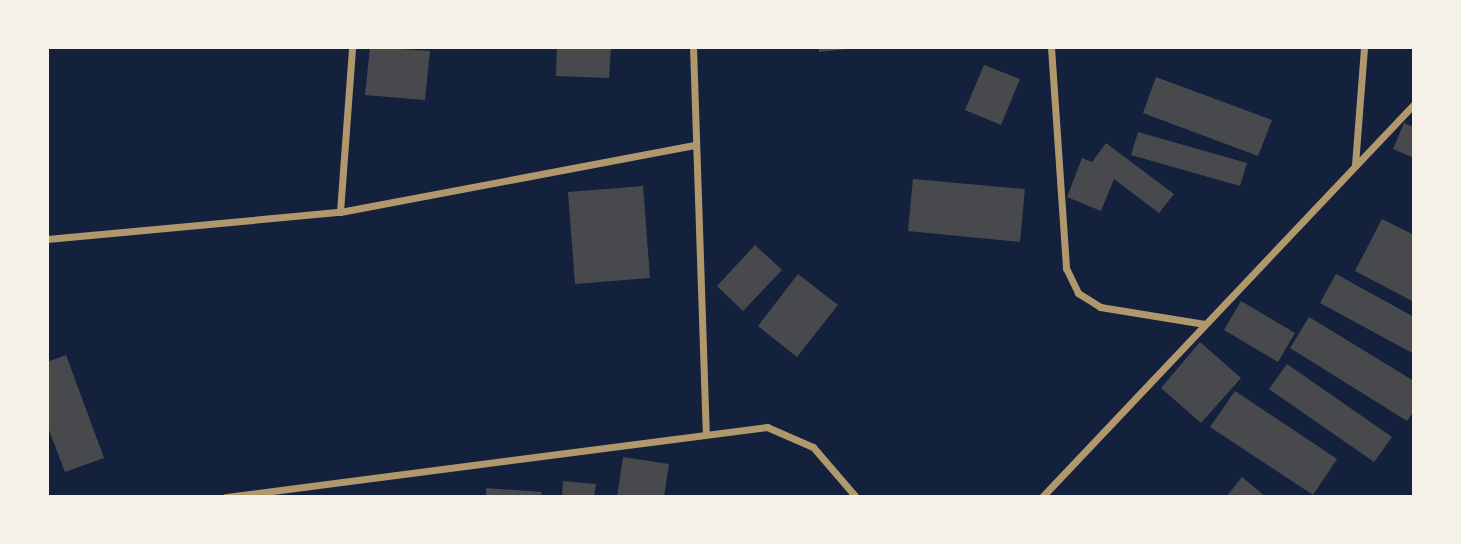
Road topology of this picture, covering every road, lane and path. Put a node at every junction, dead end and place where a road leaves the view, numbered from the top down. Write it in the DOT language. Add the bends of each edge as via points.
graph roads {
  1 [pos="352,47"];
  2 [pos="693,47"];
  3 [pos="1051,47"];
  4 [pos="1364,47"];
  5 [pos="1414,104"];
  6 [pos="696,145"];
  7 [pos="1355,166"];
  8 [pos="340,212"];
  9 [pos="47,239"];
  10 [pos="1205,324"];
  11 [pos="706,433"];
  12 [pos="248,495"];
  13 [pos="226,497"];
  14 [pos="856,497"];
  15 [pos="1042,497"];
  1 -- 8 [label="street"];
  2 -- 6 [label="street"];
  3 -- 10 [label="street" via="1066,268 1078,293 1100,307"];
  4 -- 7 [label="street"];
  5 -- 7 [label="street"];
  6 -- 8 [label="street"];
  6 -- 11 [label="street"];
  7 -- 10 [label="street"];
  8 -- 9 [label="street"];
  10 -- 15 [label="street"];
  11 -- 12 [label="street"];
  11 -- 14 [label="street" via="767,427 813,447"];
  12 -- 13 [label="street"];
}
